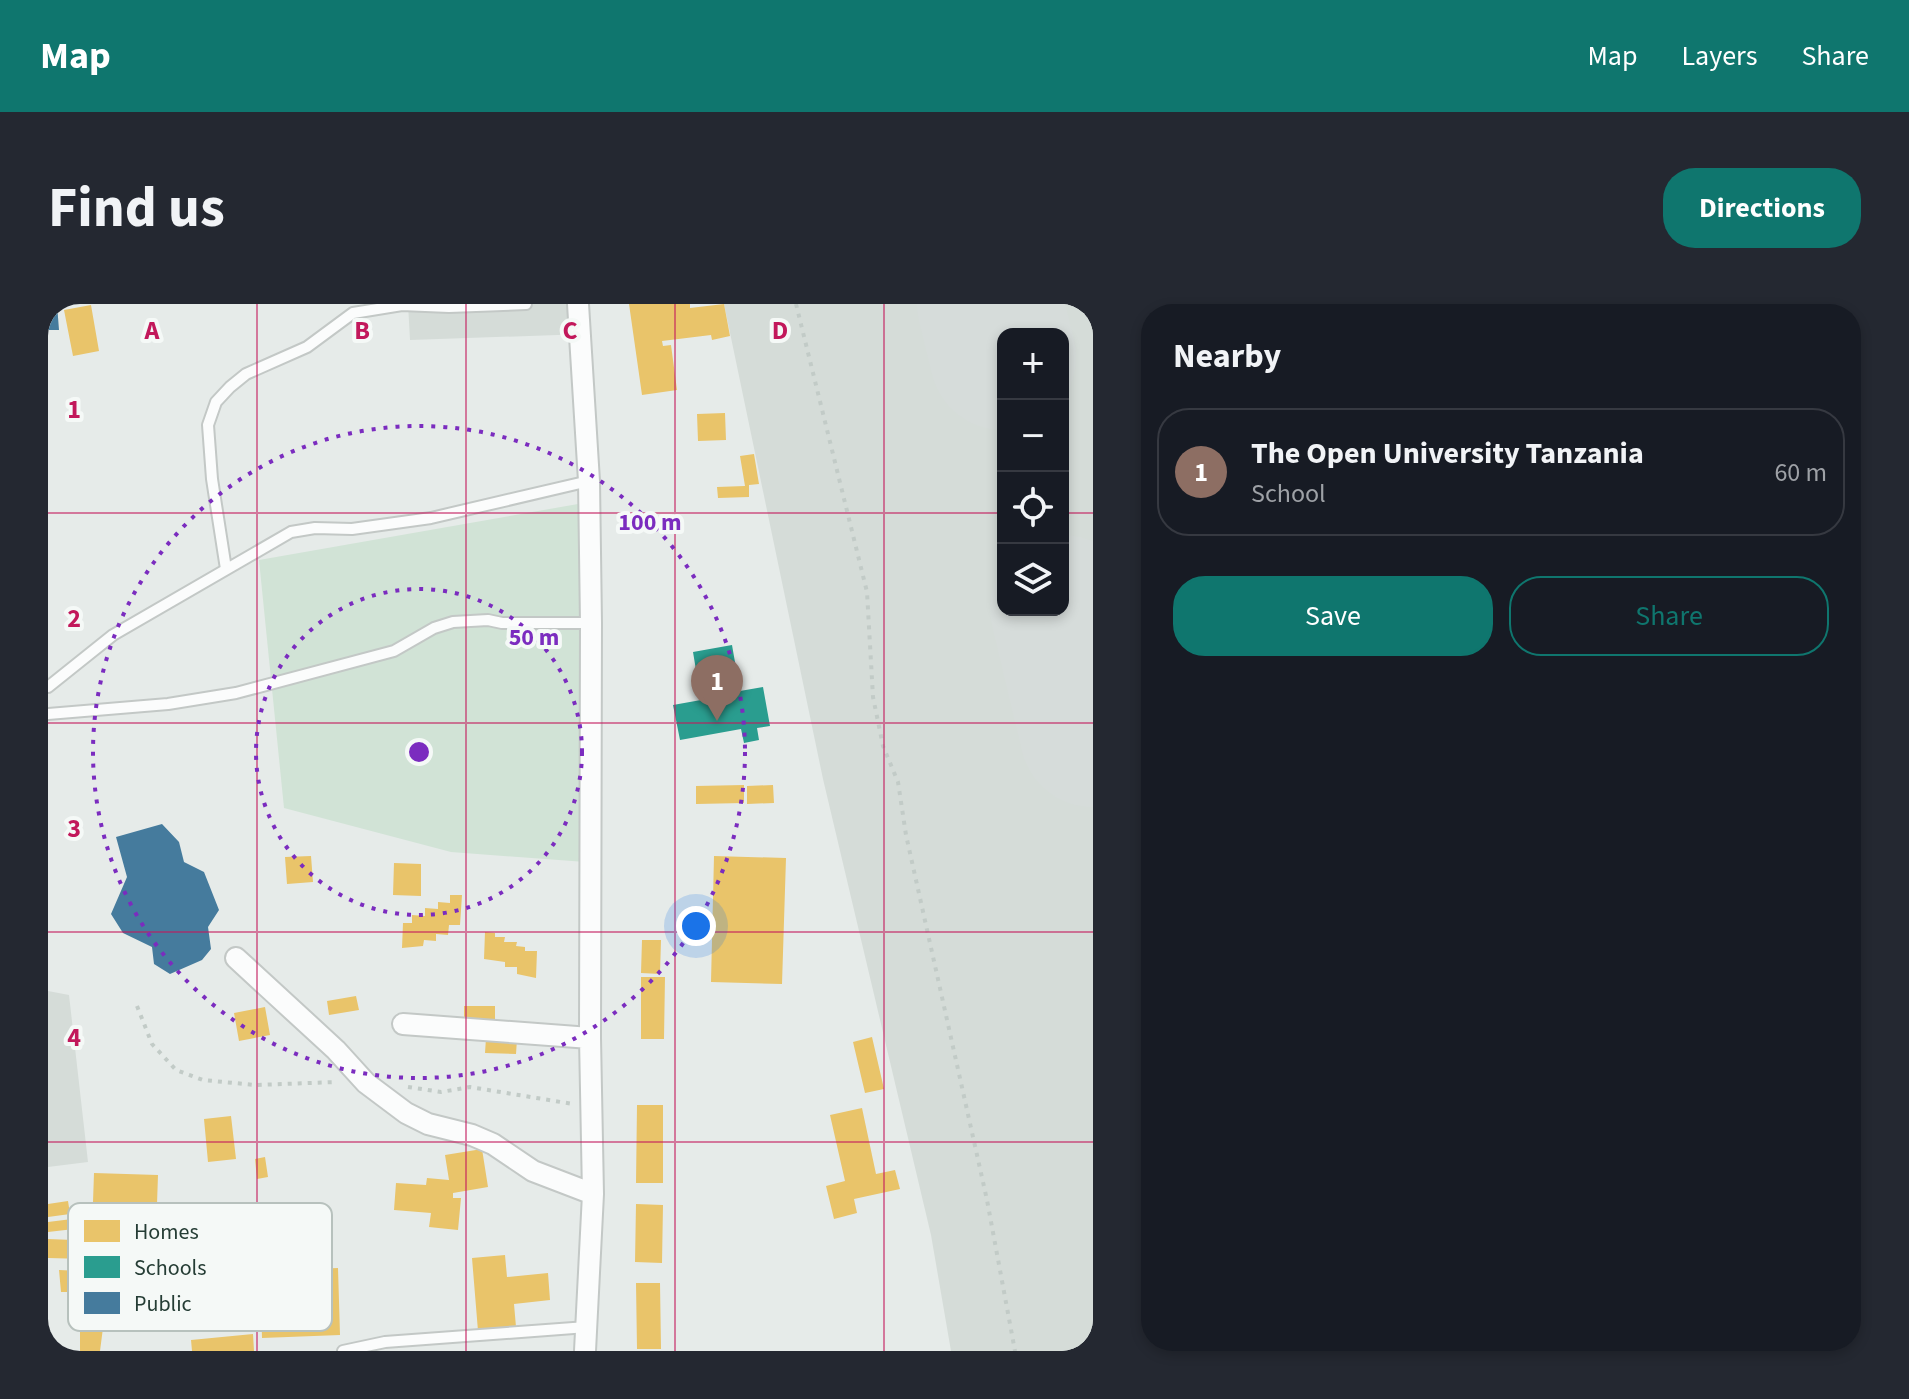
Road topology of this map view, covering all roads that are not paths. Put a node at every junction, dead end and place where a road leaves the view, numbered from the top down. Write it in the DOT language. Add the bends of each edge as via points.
graph roads {
  1 [pos="526,304"];
  2 [pos="578,304"];
  3 [pos="589,481"];
  4 [pos="226,569"];
  5 [pos="591,623"];
  6 [pos="48,687"];
  7 [pos="48,714"];
  8 [pos="236,958"];
  9 [pos="403,1024"];
  10 [pos="590,1038"];
  11 [pos="593,1194"];
  12 [pos="587,1327"];
  13 [pos="343,1351"];
  14 [pos="585,1351"];
  1 -- 4 [label="lane" via="402,305 353,313 307,347 246,374 230,387 216,402 208,425"];
  2 -- 3 [label="street"];
  3 -- 4 [label="lane" via="431,518 291,532"];
  3 -- 5 [label="street"];
  4 -- 6 [label="lane" via="113,635"];
  5 -- 7 [label="lane" via="453,622 394,651 236,693"];
  5 -- 10 [label="street"];
  8 -- 11 [label="street" via="366,1083 406,1113 493,1144 533,1171"];
  9 -- 10 [label="street"];
  10 -- 11 [label="street"];
  11 -- 12 [label="street"];
  12 -- 13 [label="lane" via="385,1342"];
  12 -- 14 [label="street"];
}
